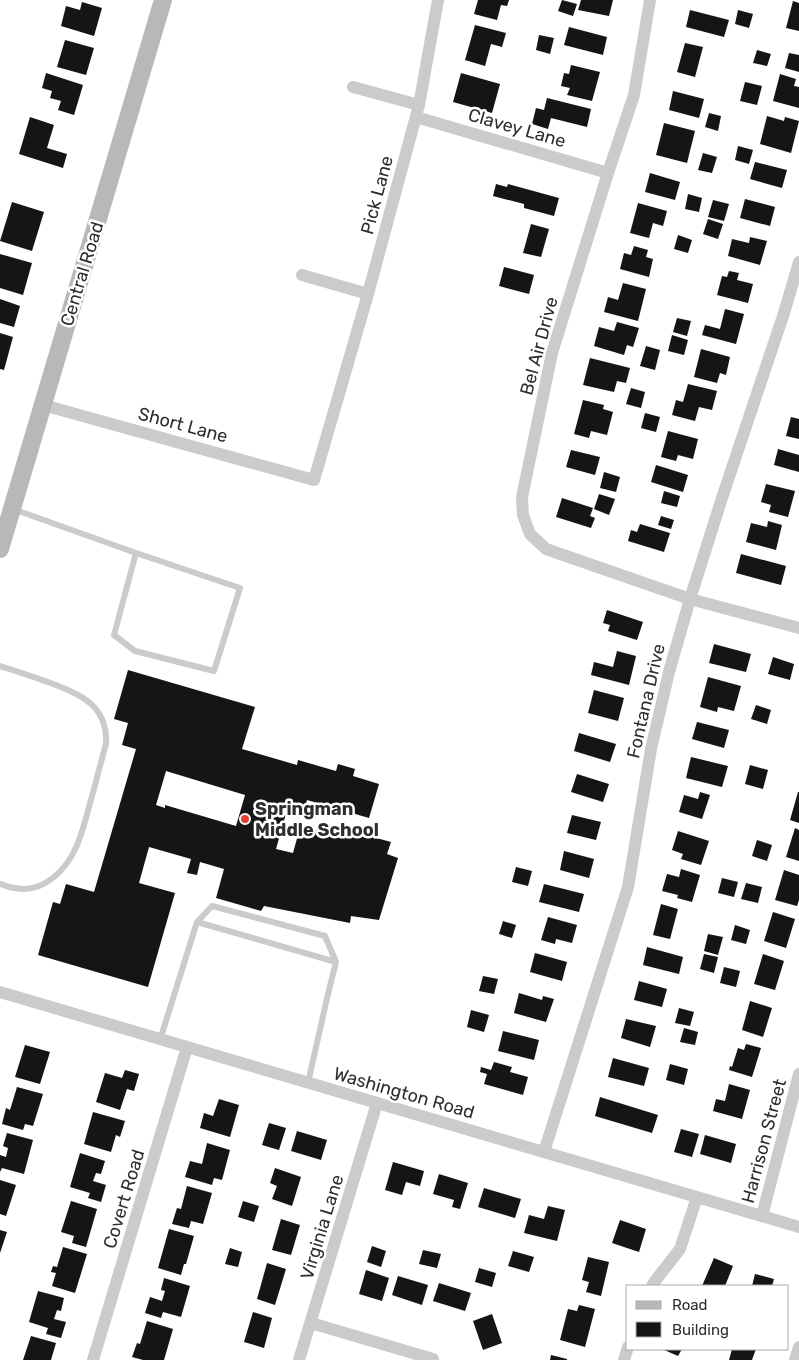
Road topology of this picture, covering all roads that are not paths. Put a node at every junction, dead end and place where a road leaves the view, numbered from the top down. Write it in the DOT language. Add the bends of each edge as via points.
graph roads {
  1 [pos="163,0"];
  2 [pos="438,0"];
  3 [pos="650,0"];
  4 [pos="353,87"];
  5 [pos="418,111"];
  6 [pos="608,173"];
  7 [pos="799,262"];
  8 [pos="302,275"];
  9 [pos="368,294"];
  10 [pos="43,405"];
  11 [pos="314,480"];
  12 [pos="12,508"];
  13 [pos="0,549"];
  14 [pos="136,554"];
  15 [pos="690,599"];
  16 [pos="799,628"];
  17 [pos="0,666"];
  18 [pos="0,884"];
  19 [pos="197,922"];
  20 [pos="336,962"];
  21 [pos="1,996"];
  22 [pos="160,1040"];
  23 [pos="187,1047"];
  24 [pos="799,1074"];
  25 [pos="308,1083"];
  26 [pos="377,1103"];
  27 [pos="544,1152"];
  28 [pos="697,1197"];
  29 [pos="762,1216"];
  30 [pos="799,1227"];
  31 [pos="652,1285"];
  32 [pos="311,1323"];
  33 [pos="799,1347"];
  34 [pos="433,1359"];
  35 [pos="94,1360"];
  36 [pos="300,1360"];
  37 [pos="795,1360"];
  1 -- 10 [label="main road, Central Road"];
  2 -- 5 [label="street, Pick Lane"];
  3 -- 6 [label="street, Bel Air Drive" via="634,95"];
  4 -- 5 [label="street"];
  5 -- 6 [label="street, Clavey Lane"];
  5 -- 9 [label="street, Pick Lane"];
  6 -- 15 [label="street, Bel Air Drive" via="552,353 522,497 523,515 530,534 546,549"];
  7 -- 15 [label="street, Fontana Drive"];
  8 -- 9 [label="street"];
  9 -- 11 [label="street, Pick Lane"];
  10 -- 11 [label="street, Short Lane"];
  10 -- 12 [label="main road, Central Road"];
  12 -- 13 [label="main road, Central Road"];
  12 -- 14 [label="lane"];
  14 -- 14 [label="lane" via="114,635 135,651 214,671 240,588"];
  15 -- 16 [label="street, Bel Air Drive"];
  15 -- 27 [label="street, Fontana Drive" via="651,749 628,887"];
  17 -- 18 [label="lane" via="77,693 89,701 100,716 106,744 81,838 68,864 41,886 16,888"];
  19 -- 20 [label="lane"];
  19 -- 20 [label="lane" via="212,906 325,936"];
  19 -- 22 [label="lane"];
  20 -- 25 [label="lane"];
  21 -- 22 [label="street, Washington Road"];
  22 -- 23 [label="street, Washington Road"];
  23 -- 25 [label="street, Washington Road"];
  23 -- 35 [label="street, Covert Road"];
  24 -- 29 [label="street, Harrison Street"];
  25 -- 26 [label="street, Washington Road"];
  26 -- 27 [label="street, Washington Road"];
  26 -- 32 [label="street, Virginia Lane"];
  27 -- 28 [label="street, Washington Road"];
  28 -- 29 [label="street, Washington Road"];
  28 -- 31 [label="street" via="680,1249"];
  29 -- 30 [label="street, Washington Road"];
  32 -- 34 [label="street"];
  32 -- 36 [label="street, Virginia Lane"];
  33 -- 37 [label="street"];
}
